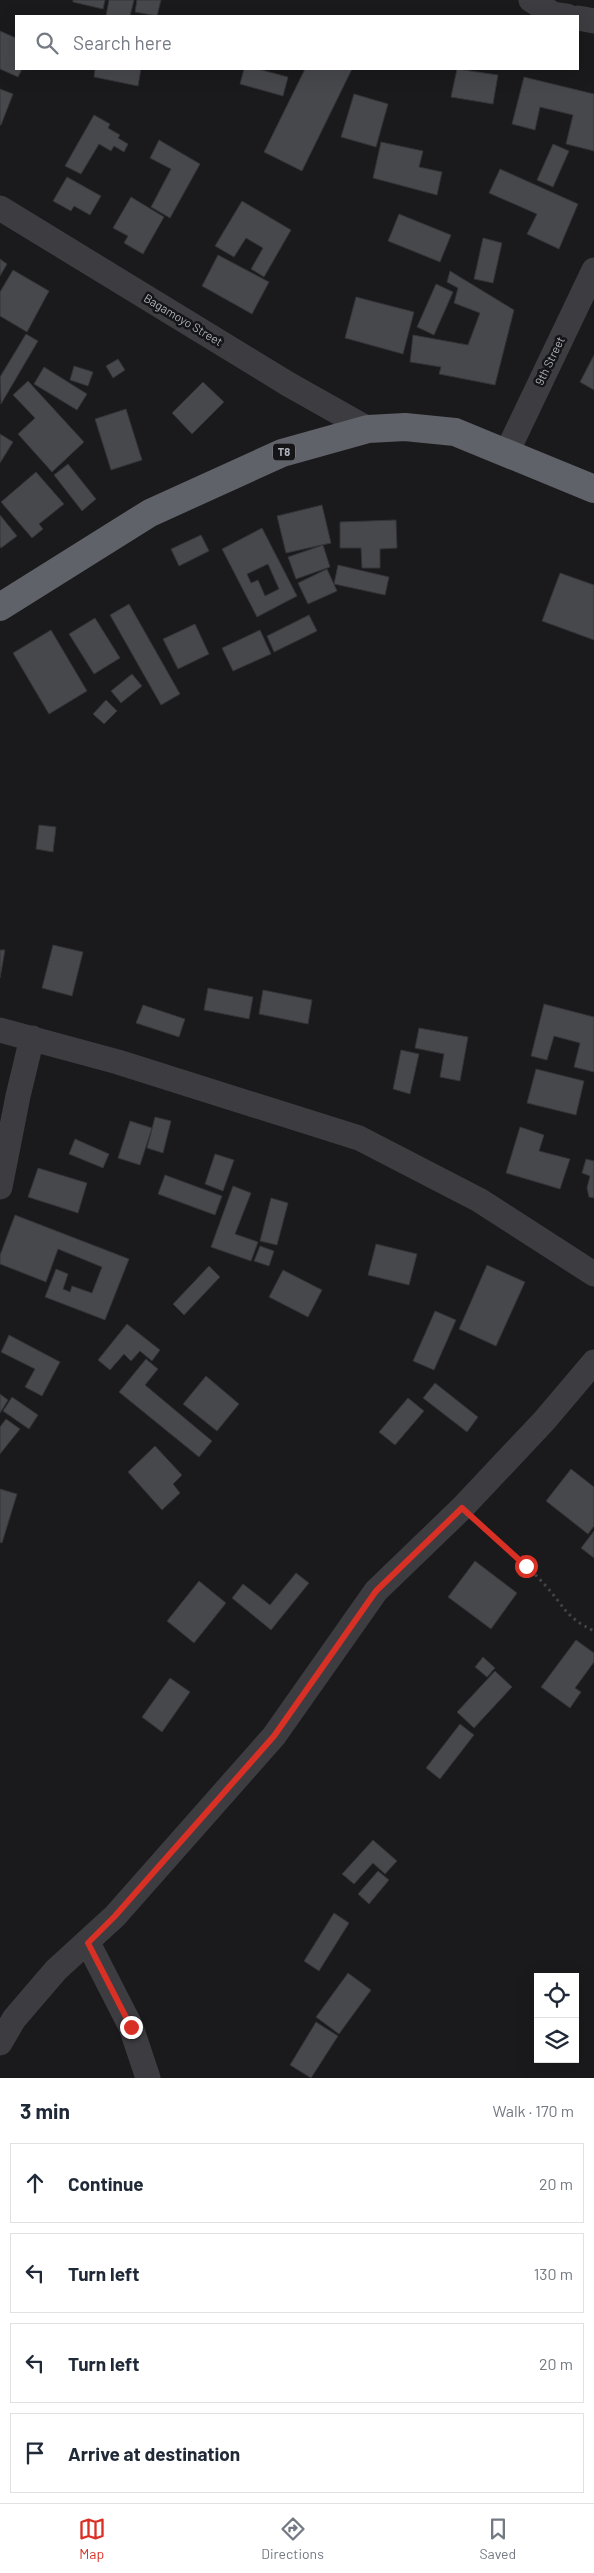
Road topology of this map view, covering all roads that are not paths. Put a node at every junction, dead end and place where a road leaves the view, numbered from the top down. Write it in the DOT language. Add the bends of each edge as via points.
graph roads {
  1 [pos="531,0"];
  2 [pos="560,15"];
  3 [pos="579,18"];
  4 [pos="594,21"];
  5 [pos="0,208"];
  6 [pos="594,270"];
  7 [pos="368,429"];
  8 [pos="506,452"];
  9 [pos="594,489"];
  10 [pos="0,606"];
  11 [pos="0,1030"];
  12 [pos="32,1038"];
  13 [pos="0,1187"];
  14 [pos="594,1274"];
  15 [pos="594,1362"];
  16 [pos="88,1943"];
  17 [pos="0,2043"];
  18 [pos="148,2078"];
  1 -- 2 [label="street"];
  3 -- 4 [label="street"];
  5 -- 7 [label="street, Bagamoyo Street" via="288,384"];
  6 -- 8 [label="street, 9th Street"];
  7 -- 8 [label="highway, T8" via="405,427 454,432"];
  7 -- 10 [label="highway, T8" via="282,453 150,513"];
  8 -- 9 [label="highway, T8"];
  11 -- 12 [label="street"];
  12 -- 13 [label="street"];
  12 -- 14 [label="street" via="359,1138 479,1200"];
  15 -- 16 [label="street" via="462,1508 376,1591 274,1736"];
  16 -- 17 [label="street" via="56,1970 14,2020"];
  16 -- 18 [label="street" via="131,2027"];
}
